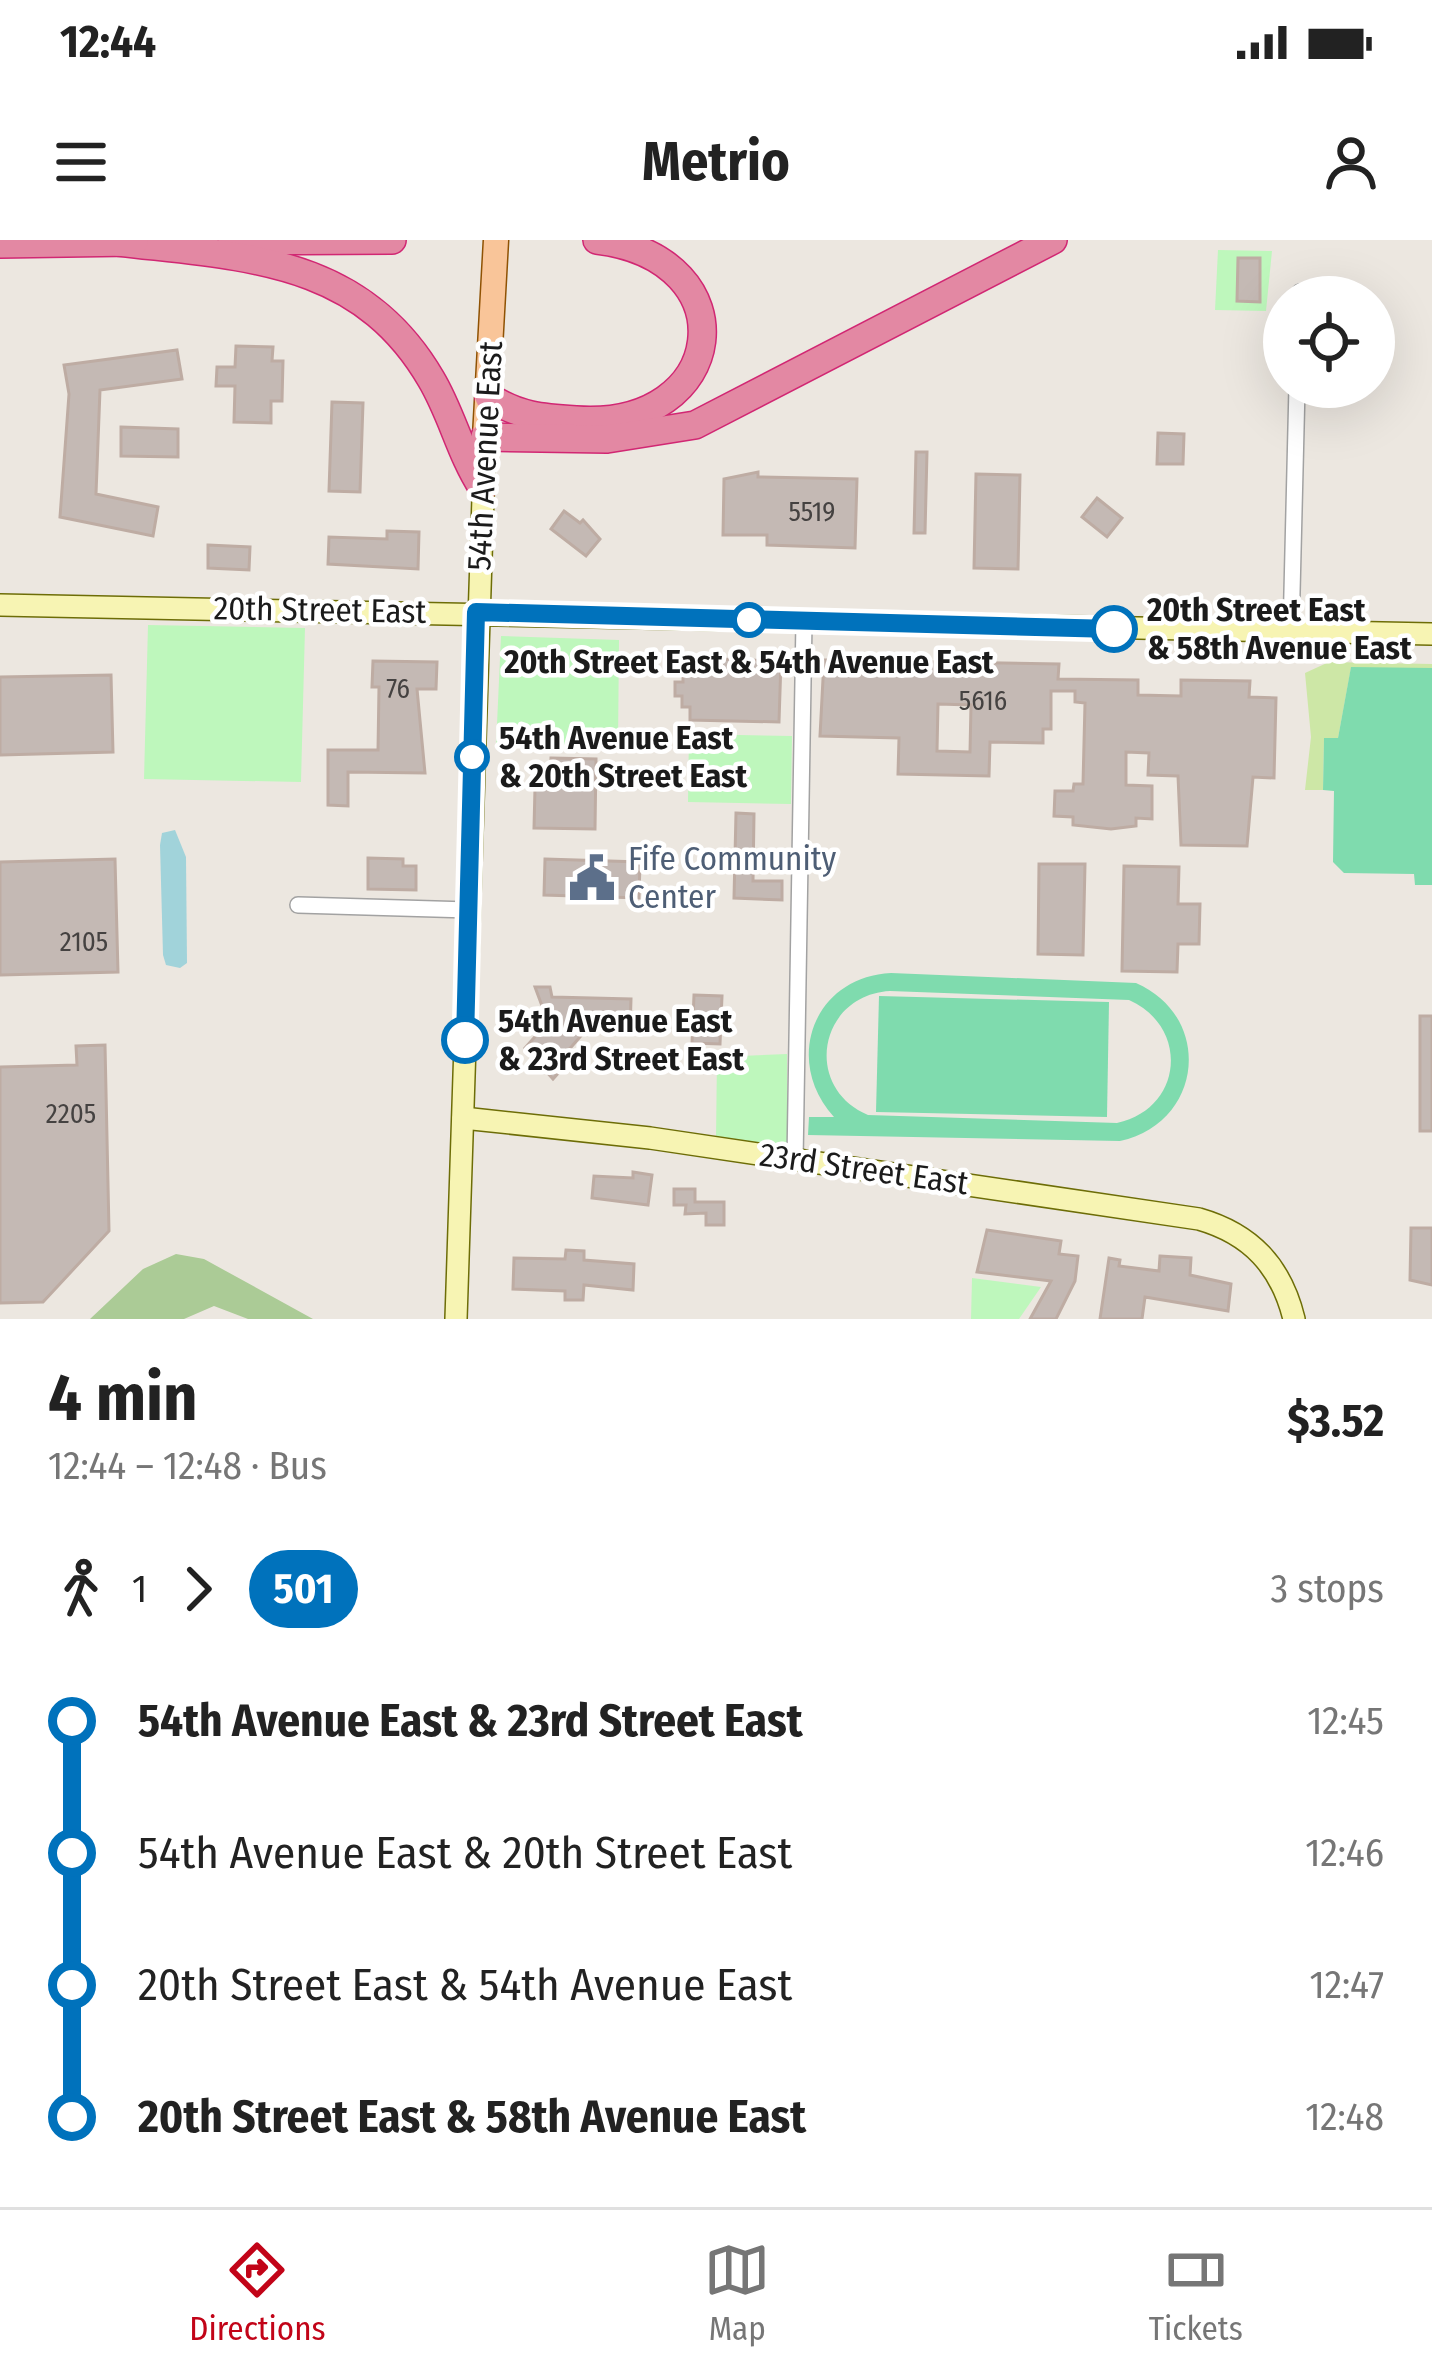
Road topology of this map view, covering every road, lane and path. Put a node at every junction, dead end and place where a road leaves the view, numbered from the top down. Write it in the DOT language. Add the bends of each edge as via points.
graph roads {
  1 [pos="392,240"];
  2 [pos="496,240"];
  3 [pos="597,240"];
  4 [pos="1053,240"];
  5 [pos="118,242"];
  6 [pos="0,244"];
  7 [pos="489,397"];
  8 [pos="1297,408"];
  9 [pos="485,437"];
  10 [pos="482,487"];
  11 [pos="0,605"];
  12 [pos="476,612"];
  13 [pos="804,621"];
  14 [pos="1292,633"];
  15 [pos="1432,634"];
  16 [pos="298,905"];
  17 [pos="469,910"];
  18 [pos="463,1118"];
  19 [pos="795,1160"];
  20 [pos="456,1319"];
  21 [pos="1294,1319"];
  1 -- 5 [label="highway"];
  2 -- 7 [label="main road, 54th Avenue East"];
  3 -- 7 [label="highway" via="652,253 686,281 701,334 686,380 646,415 609,422 526,417"];
  4 -- 9 [label="highway" via="695,425 607,439"];
  5 -- 6 [label="highway"];
  5 -- 10 [label="highway" via="282,263 353,296 429,375"];
  7 -- 9 [label="main road, 54th Avenue East"];
  8 -- 14 [label="street"];
  9 -- 10 [label="main road, 54th Avenue East"];
  10 -- 12 [label="main road, 54th Avenue East"];
  11 -- 12 [label="main road, 20th Street East"];
  12 -- 13 [label="main road, 20th Street East"];
  12 -- 17 [label="main road, 54th Avenue East"];
  13 -- 14 [label="main road, 20th Street East"];
  13 -- 19 [label="street"];
  14 -- 15 [label="main road, 20th Street East"];
  16 -- 17 [label="street"];
  17 -- 18 [label="main road, 54th Avenue East"];
  18 -- 19 [label="main road, 23rd Street East"];
  18 -- 20 [label="main road, 54th Avenue East"];
  19 -- 21 [label="main road, 23rd Street East" via="1219,1225 1276,1272"];
}
